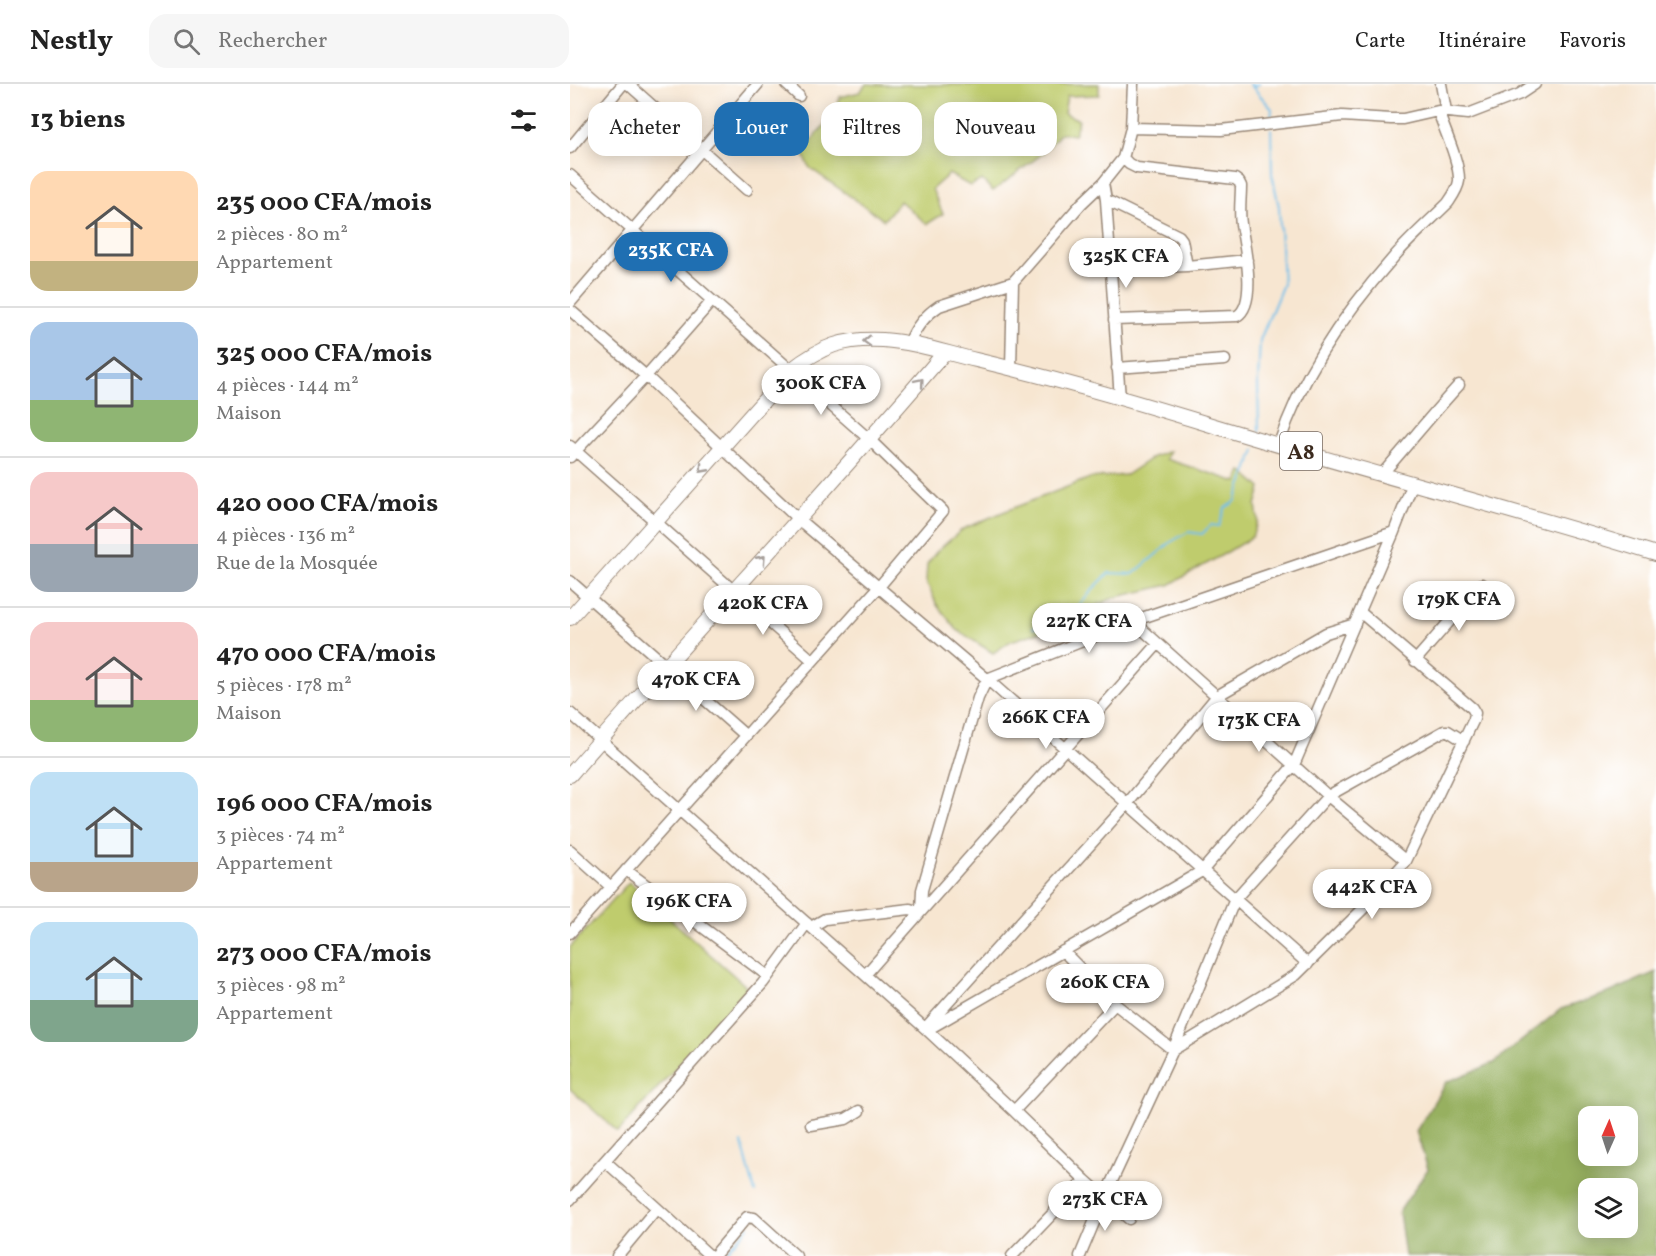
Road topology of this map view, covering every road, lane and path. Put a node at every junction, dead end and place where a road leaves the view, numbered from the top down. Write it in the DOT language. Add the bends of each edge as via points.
graph roads {
  1 [pos="622,84"];
  2 [pos="628,84"];
  3 [pos="758,84"];
  4 [pos="786,84"];
  5 [pos="1133,84"];
  6 [pos="1441,84"];
  7 [pos="1535,84"];
  8 [pos="799,96"];
  9 [pos="648,102"];
  10 [pos="1442,111"];
  11 [pos="1131,128"];
  12 [pos="570,148"];
  13 [pos="702,148"];
  14 [pos="702,150"];
  15 [pos="695,156"];
  16 [pos="1123,158"];
  17 [pos="570,175"];
  18 [pos="1103,183"];
  19 [pos="747,190"];
  20 [pos="1106,200"];
  21 [pos="633,230"];
  22 [pos="1247,260"];
  23 [pos="1187,266"];
  24 [pos="1110,269"];
  25 [pos="1013,282"];
  26 [pos="712,301"];
  27 [pos="570,303"];
  28 [pos="570,310"];
  29 [pos="1114,320"];
  30 [pos="909,344"];
  31 [pos="945,352"];
  32 [pos="1225,360"];
  33 [pos="1011,368"];
  34 [pos="1117,368"];
  35 [pos="791,370"];
  36 [pos="646,376"];
  37 [pos="1459,385"];
  38 [pos="1120,399"];
  39 [pos="870,440"];
  40 [pos="1279,444"];
  41 [pos="721,448"];
  42 [pos="572,451"];
  43 [pos="1382,474"];
  44 [pos="1413,483"];
  45 [pos="798,519"];
  46 [pos="656,522"];
  47 [pos="1394,532"];
  48 [pos="1656,554"];
  49 [pos="570,581"];
  50 [pos="1482,584"];
  51 [pos="878,588"];
  52 [pos="734,590"];
  53 [pos="589,598"];
  54 [pos="1360,612"];
  55 [pos="570,618"];
  56 [pos="1133,621"];
  57 [pos="1355,624"];
  58 [pos="1158,644"];
  59 [pos="812,660"];
  60 [pos="1415,661"];
  61 [pos="666,667"];
  62 [pos="987,679"];
  63 [pos="1217,696"];
  64 [pos="570,713"];
  65 [pos="745,735"];
  66 [pos="600,740"];
  67 [pos="1464,741"];
  68 [pos="1065,748"];
  69 [pos="1294,765"];
  70 [pos="570,775"];
  71 [pos="1328,795"];
  72 [pos="1126,804"];
  73 [pos="679,810"];
  74 [pos="570,850"];
  75 [pos="1406,861"];
  76 [pos="626,870"];
  77 [pos="1202,871"];
  78 [pos="611,887"];
  79 [pos="1235,899"];
  80 [pos="921,912"];
  81 [pos="809,925"];
  82 [pos="570,933"];
  83 [pos="1063,951"];
  84 [pos="1308,964"];
  85 [pos="865,975"];
  86 [pos="768,976"];
  87 [pos="1115,1004"];
  88 [pos="926,1030"];
  89 [pos="1173,1050"];
  90 [pos="859,1111"];
  91 [pos="1014,1111"];
  92 [pos="811,1125"];
  93 [pos="605,1161"];
  94 [pos="1084,1180"];
  95 [pos="1105,1196"];
  96 [pos="570,1200"];
  97 [pos="657,1208"];
  98 [pos="1129,1220"];
  99 [pos="617,1256"];
  100 [pos="712,1256"];
  101 [pos="796,1256"];
  102 [pos="1012,1256"];
  103 [pos="1080,1256"];
  1 -- 12 [label="street"];
  2 -- 9 [label="street"];
  3 -- 13 [label="street"];
  4 -- 8 [label="street"];
  5 -- 11 [label="street"];
  6 -- 10 [label="street"];
  7 -- 10 [label="street" via="1468,114"];
  10 -- 11 [label="street" via="1403,119 1342,116 1221,130"];
  10 -- 40 [label="street" via="1459,181 1455,192 1393,257 1349,312 1300,389"];
  11 -- 16 [label="street"];
  14 -- 19 [label="street"];
  15 -- 21 [label="street"];
  16 -- 18 [label="street"];
  16 -- 22 [label="street" via="1137,168 1239,182"];
  17 -- 21 [label="street"];
  18 -- 20 [label="street"];
  18 -- 25 [label="street"];
  20 -- 23 [label="street" via="1179,236"];
  20 -- 24 [label="street"];
  21 -- 26 [label="street"];
  21 -- 27 [label="street"];
  22 -- 23 [label="street"];
  22 -- 29 [label="street" via="1245,306 1237,316"];
  23 -- 24 [label="street"];
  24 -- 29 [label="street"];
  25 -- 30 [label="street" via="939,306 914,330"];
  25 -- 33 [label="street"];
  26 -- 35 [label="street"];
  26 -- 36 [label="street"];
  28 -- 36 [label="street"];
  29 -- 34 [label="street"];
  30 -- 31 [label="main road, A8"];
  30 -- 35 [label="main road, A8, one-way" via="883,340 833,344 812,353"];
  31 -- 33 [label="main road, A8"];
  39 -- 31 [label="main road, one-way"];
  32 -- 34 [label="street"];
  33 -- 38 [label="main road, A8"];
  34 -- 38 [label="street"];
  35 -- 39 [label="street"];
  35 -- 41 [label="main road, A8"];
  36 -- 41 [label="street"];
  36 -- 42 [label="street"];
  37 -- 43 [label="street"];
  38 -- 40 [label="main road, A8"];
  39 -- 45 [label="main road"];
  39 -- 51 [label="street" via="943,511"];
  40 -- 43 [label="main road, A8"];
  41 -- 45 [label="street"];
  41 -- 46 [label="main road, A8, one-way"];
  42 -- 46 [label="street"];
  43 -- 44 [label="main road, A8"];
  44 -- 47 [label="street"];
  44 -- 48 [label="main road, A8"];
  45 -- 51 [label="street"];
  52 -- 45 [label="main road, one-way"];
  46 -- 52 [label="street"];
  46 -- 53 [label="main road, A8"];
  47 -- 54 [label="street"];
  47 -- 56 [label="street"];
  49 -- 53 [label="street"];
  50 -- 60 [label="street"];
  51 -- 59 [label="street"];
  51 -- 62 [label="street"];
  52 -- 59 [label="street"];
  52 -- 61 [label="main road"];
  53 -- 55 [label="main road, A8"];
  53 -- 61 [label="street"];
  54 -- 57 [label="street"];
  54 -- 60 [label="street"];
  56 -- 58 [label="street"];
  56 -- 62 [label="street"];
  57 -- 63 [label="street" via="1326,633"];
  57 -- 69 [label="street"];
  58 -- 63 [label="street"];
  58 -- 68 [label="street"];
  59 -- 65 [label="street"];
  60 -- 67 [label="street" via="1472,708 1474,719"];
  61 -- 65 [label="street"];
  61 -- 66 [label="main road"];
  62 -- 68 [label="street"];
  62 -- 80 [label="street" via="978,698 922,890"];
  63 -- 69 [label="street"];
  63 -- 72 [label="street"];
  64 -- 66 [label="street"];
  65 -- 73 [label="street"];
  66 -- 70 [label="main road"];
  66 -- 73 [label="street"];
  67 -- 71 [label="street" via="1444,731"];
  67 -- 75 [label="street"];
  68 -- 72 [label="street"];
  68 -- 80 [label="street"];
  69 -- 71 [label="street"];
  69 -- 77 [label="street"];
  71 -- 75 [label="street"];
  71 -- 79 [label="street"];
  72 -- 77 [label="street"];
  72 -- 88 [label="street"];
  73 -- 76 [label="street"];
  73 -- 81 [label="street"];
  74 -- 78 [label="street"];
  75 -- 84 [label="street"];
  76 -- 78 [label="street"];
  76 -- 86 [label="street"];
  77 -- 79 [label="street"];
  77 -- 83 [label="street"];
  78 -- 82 [label="street"];
  79 -- 84 [label="street"];
  79 -- 89 [label="street"];
  80 -- 81 [label="street" via="910,909 825,919"];
  80 -- 85 [label="street"];
  81 -- 85 [label="street"];
  81 -- 86 [label="street"];
  83 -- 87 [label="street"];
  83 -- 88 [label="street"];
  84 -- 89 [label="street"];
  85 -- 88 [label="street"];
  86 -- 93 [label="street"];
  87 -- 89 [label="street"];
  87 -- 91 [label="street"];
  88 -- 91 [label="street"];
  89 -- 95 [label="street"];
  90 -- 92 [label="street" via="846,1119"];
  91 -- 94 [label="street"];
  93 -- 96 [label="street"];
  93 -- 97 [label="street"];
  94 -- 95 [label="street"];
  94 -- 102 [label="street"];
  95 -- 98 [label="street"];
  95 -- 103 [label="street"];
  97 -- 99 [label="street"];
  97 -- 100 [label="street"];
  100 -- 101 [label="street" via="750,1216"];
}
